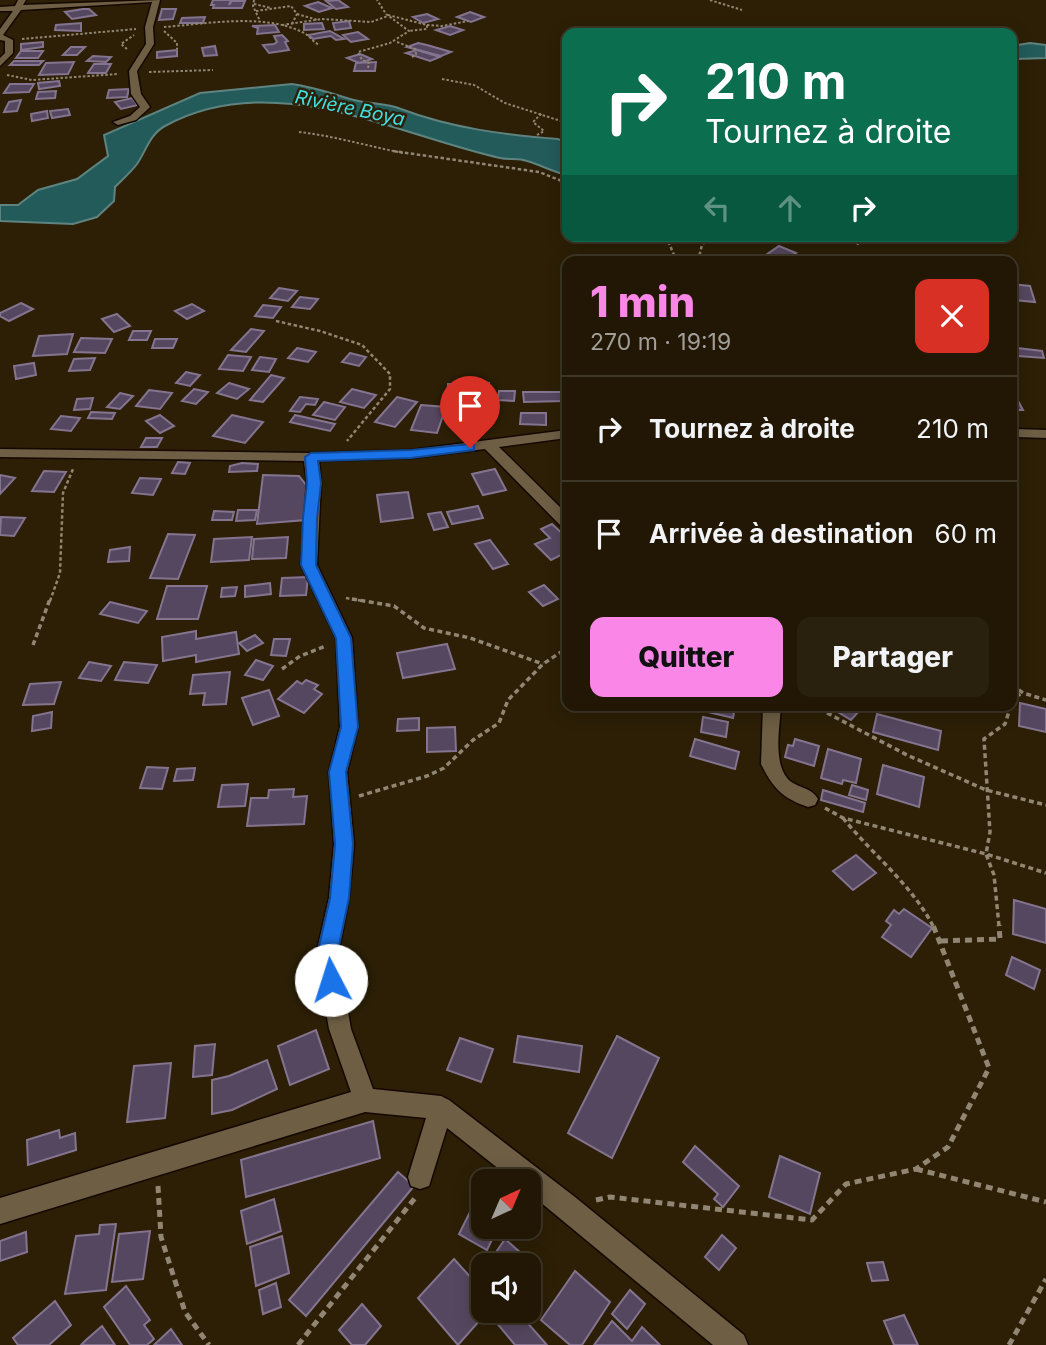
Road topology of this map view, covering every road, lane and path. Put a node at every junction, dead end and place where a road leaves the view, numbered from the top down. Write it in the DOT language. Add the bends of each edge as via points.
graph roads {
  1 [pos="153,0"];
  2 [pos="254,0"];
  3 [pos="377,0"];
  4 [pos="710,0"];
  5 [pos="20,4"];
  6 [pos="254,4"];
  7 [pos="0,9"];
  8 [pos="273,9"];
  9 [pos="742,10"];
  10 [pos="256,11"];
  11 [pos="297,14"];
  12 [pos="386,15"];
  13 [pos="319,20"];
  14 [pos="260,21"];
  15 [pos="468,21"];
  16 [pos="292,24"];
  17 [pos="280,25"];
  18 [pos="427,25"];
  19 [pos="149,27"];
  20 [pos="409,31"];
  21 [pos="3,37"];
  22 [pos="397,42"];
  23 [pos="319,45"];
  24 [pos="177,49"];
  25 [pos="411,58"];
  26 [pos="0,63"];
  27 [pos="368,68"];
  28 [pos="0,70"];
  29 [pos="213,70"];
  30 [pos="133,71"];
  31 [pos="442,79"];
  32 [pos="542,113"];
  33 [pos="562,121"];
  34 [pos="118,122"];
  35 [pos="299,132"];
  36 [pos="537,135"];
  37 [pos="562,181"];
  38 [pos="854,242"];
  39 [pos="859,244"];
  40 [pos="276,321"];
  41 [pos="1017,433"];
  42 [pos="1046,434"];
  43 [pos="562,435"];
  44 [pos="489,445"];
  45 [pos="0,453"];
  46 [pos="80,453"];
  47 [pos="311,457"];
  48 [pos="562,518"];
  49 [pos="323,593"];
  50 [pos="344,638"];
  51 [pos="33,645"];
  52 [pos="562,651"];
  53 [pos="543,664"];
  54 [pos="282,669"];
  55 [pos="1017,689"];
  56 [pos="1023,693"];
  57 [pos="1017,696"];
  58 [pos="1046,700"];
  59 [pos="772,711"];
  60 [pos="823,711"];
  61 [pos="1009,711"];
  62 [pos="986,790"];
  63 [pos="808,799"];
  64 [pos="340,802"];
  65 [pos="1046,805"];
  66 [pos="843,818"];
  67 [pos="986,855"];
  68 [pos="1046,873"];
  69 [pos="941,941"];
  70 [pos="365,1100"];
  71 [pos="441,1108"];
  72 [pos="157,1163"];
  73 [pos="916,1169"];
  74 [pos="420,1177"];
  75 [pos="1046,1202"];
  76 [pos="566,1206"];
  77 [pos="0,1211"];
  78 [pos="1046,1279"];
  79 [pos="209,1345"];
  80 [pos="298,1345"];
  81 [pos="734,1345"];
  82 [pos="1009,1345"];
  1 -- 5 [label="street"];
  1 -- 19 [label="street"];
  2 -- 6 [label="path"];
  3 -- 12 [label="path"];
  4 -- 9 [label="path"];
  5 -- 7 [label="street"];
  5 -- 21 [label="street"];
  6 -- 8 [label="path"];
  6 -- 10 [label="path"];
  8 -- 10 [label="path"];
  8 -- 11 [label="path" via="291,6"];
  10 -- 14 [label="path"];
  11 -- 13 [label="path"];
  11 -- 16 [label="path"];
  12 -- 13 [label="path" via="372,22"];
  12 -- 18 [label="path"];
  12 -- 20 [label="path"];
  13 -- 16 [label="path"];
  14 -- 17 [label="path"];
  14 -- 24 [label="path" via="160,27 177,43"];
  15 -- 18 [label="path"];
  16 -- 17 [label="path"];
  17 -- 23 [label="path" via="304,32"];
  18 -- 20 [label="path" via="427,29"];
  19 -- 21 [label="path"];
  19 -- 30 [label="street" via="150,44"];
  20 -- 22 [label="path"];
  21 -- 26 [label="street" via="9,53"];
  22 -- 25 [label="path" via="415,49"];
  22 -- 27 [label="path" via="358,52"];
  28 -- 30 [label="path" via="32,80"];
  29 -- 30 [label="path"];
  30 -- 34 [label="street" via="136,94 145,107 133,118"];
  31 -- 32 [label="path" via="474,85 505,103"];
  32 -- 33 [label="path"];
  32 -- 36 [label="path" via="533,122 544,131"];
  35 -- 37 [label="path" via="442,160 539,172"];
  38 -- 39 [label="path"];
  40 -- 47 [label="path" via="362,345 390,374 390,389 340,451"];
  41 -- 42 [label="street"];
  43 -- 44 [label="street"];
  44 -- 47 [label="street" via="411,454"];
  44 -- 48 [label="street"];
  45 -- 46 [label="street"];
  46 -- 47 [label="street"];
  46 -- 51 [label="path" via="63,493 60,573"];
  47 -- 49 [label="street" via="309,565"];
  49 -- 50 [label="street"];
  49 -- 53 [label="path" via="394,606 424,628 470,638"];
  50 -- 54 [label="path" via="300,656"];
  50 -- 64 [label="street" via="349,727 338,772"];
  52 -- 53 [label="path"];
  53 -- 64 [label="path" via="508,700 499,723 444,768"];
  55 -- 56 [label="path"];
  56 -- 57 [label="path"];
  56 -- 58 [label="path"];
  59 -- 63 [label="street" via="770,764 782,786"];
  60 -- 62 [label="path"];
  61 -- 62 [label="path" via="1005,723 985,739"];
  62 -- 65 [label="path"];
  62 -- 67 [label="path" via="990,832"];
  63 -- 66 [label="path"];
  64 -- 70 [label="street" via="344,844 340,898 327,955 340,1029"];
  66 -- 67 [label="path"];
  66 -- 69 [label="path" via="923,906"];
  67 -- 68 [label="path"];
  67 -- 69 [label="path" via="994,875 1000,939"];
  69 -- 73 [label="path" via="989,1068 948,1147"];
  70 -- 71 [label="street"];
  70 -- 72 [label="street"];
  71 -- 74 [label="street"];
  71 -- 76 [label="street"];
  72 -- 77 [label="street"];
  72 -- 79 [label="path" via="161,1237 185,1312"];
  73 -- 75 [label="path"];
  73 -- 76 [label="path" via="846,1184 812,1220 610,1197"];
  74 -- 80 [label="path" via="414,1202"];
  76 -- 81 [label="street"];
  78 -- 82 [label="path"];
}
